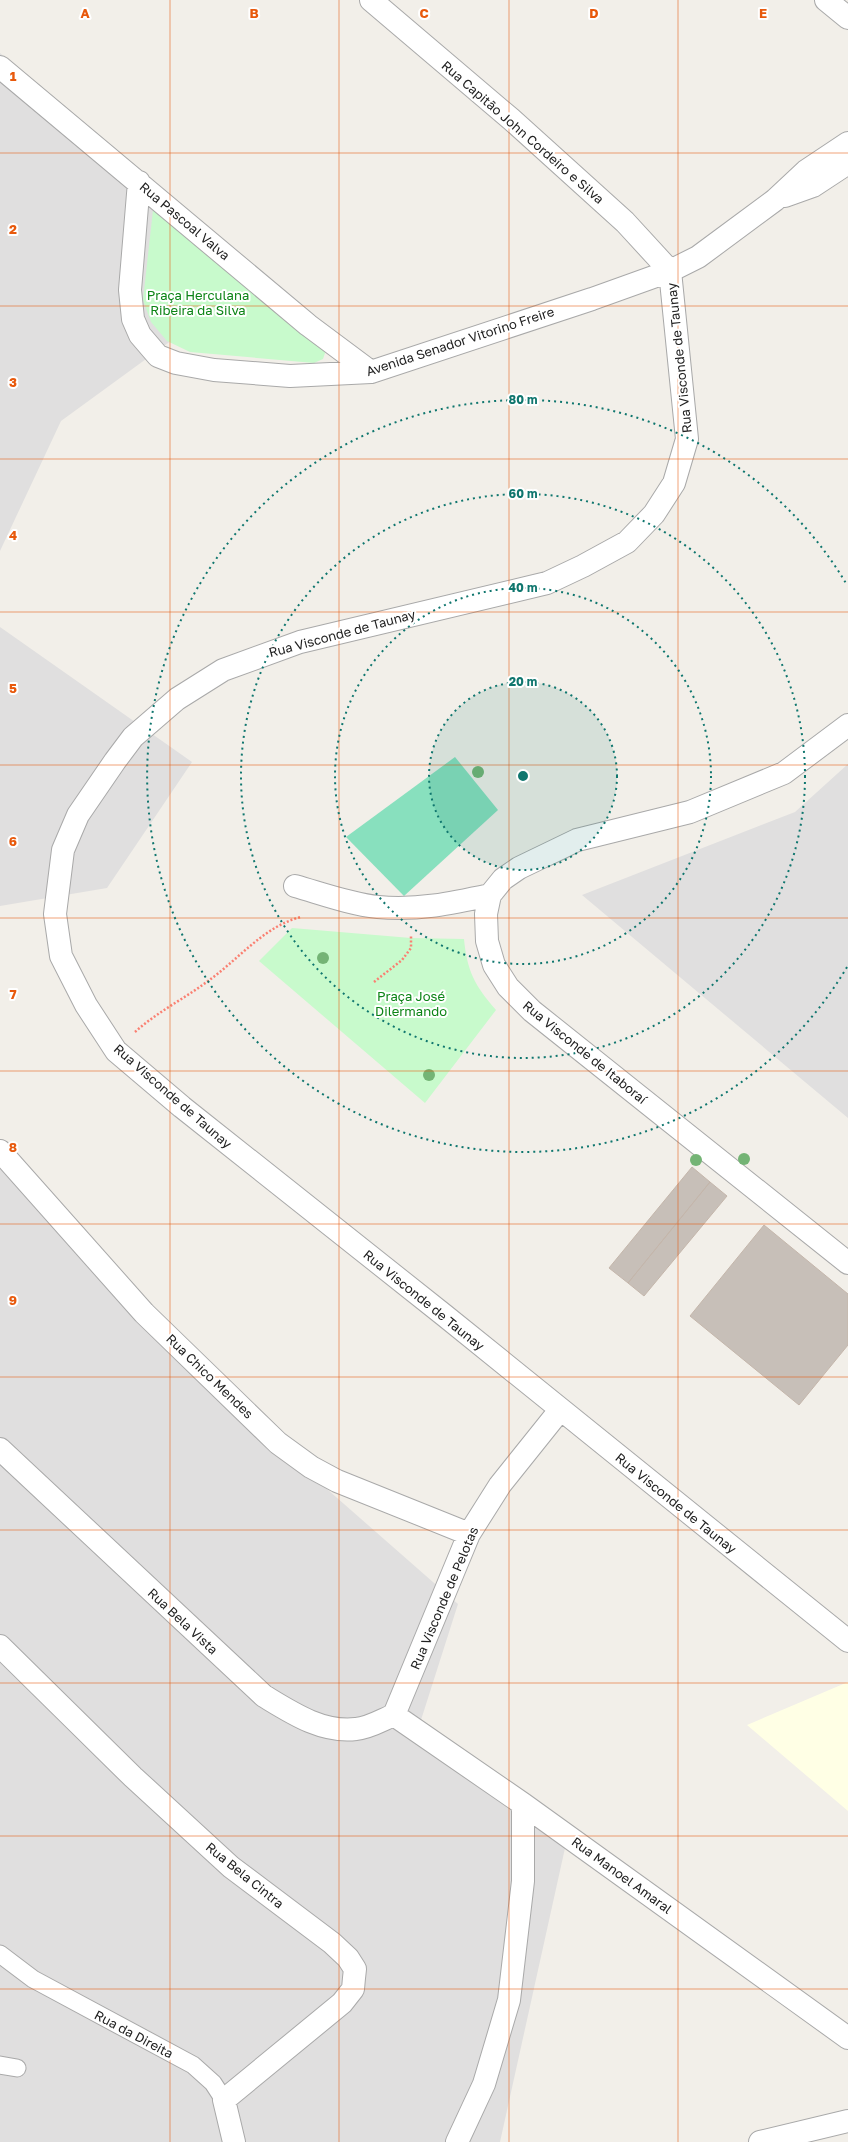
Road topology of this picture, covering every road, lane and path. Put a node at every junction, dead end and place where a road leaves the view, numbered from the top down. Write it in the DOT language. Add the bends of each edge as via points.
graph roads {
  1 [pos="371,0"];
  2 [pos="826,0"];
  3 [pos="848,18"];
  4 [pos="0,67"];
  5 [pos="848,143"];
  6 [pos="848,164"];
  7 [pos="139,182"];
  8 [pos="775,200"];
  9 [pos="670,270"];
  10 [pos="371,372"];
  11 [pos="848,724"];
  12 [pos="296,886"];
  13 [pos="490,895"];
  14 [pos="302,917"];
  15 [pos="411,938"];
  16 [pos="374,982"];
  17 [pos="116,1050"];
  18 [pos="0,1151"];
  19 [pos="848,1263"];
  20 [pos="560,1410"];
  21 [pos="0,1449"];
  22 [pos="469,1534"];
  23 [pos="848,1641"];
  24 [pos="0,1646"];
  25 [pos="394,1715"];
  26 [pos="523,1804"];
  27 [pos="0,1954"];
  28 [pos="848,2038"];
  29 [pos="0,2065"];
  30 [pos="17,2068"];
  31 [pos="224,2100"];
  32 [pos="848,2121"];
  33 [pos="234,2142"];
  34 [pos="457,2142"];
  35 [pos="760,2142"];
  1 -- 9 [label="street, Rua Capitão John Cordeiro e Silva" via="511,119 620,217"];
  2 -- 3 [label="street"];
  4 -- 7 [label="street, Rua Pascoal Valva"];
  5 -- 8 [label="street, Avenida Senador Vitorino Freire" via="806,171"];
  6 -- 8 [label="street, Avenida Senador Vitorino Freire" via="813,186"];
  7 -- 10 [label="street, Rua Pascoal Valva" via="308,325"];
  7 -- 10 [label="street, Avenida Senador Vitorino Freire" via="130,290 133,319 140,335 158,356 176,363 214,370 290,376"];
  8 -- 9 [label="street, Avenida Senador Vitorino Freire" via="698,257"];
  9 -- 10 [label="street, Avenida Senador Vitorino Freire" via="592,299"];
  9 -- 17 [label="street, Rua Visconde de Taunay" via="687,439 674,483 654,514 628,542 547,583 300,642 223,670 177,699 133,738 114,760 78,815 63,850 55,914 61,956 86,1005"];
  11 -- 13 [label="street, Rua Visconde de Itaboraí" via="784,773 690,812 577,840 519,868 503,879"];
  12 -- 13 [label="street" via="343,901 379,907 437,906"];
  13 -- 19 [label="street, Rua Visconde de Itaboraí" via="486,914 487,941 494,966 508,987 532,1011"];
  14 -- 17 [label="path" via="277,926 209,981 148,1021"];
  15 -- 16 [label="path" via="411,948 402,960"];
  17 -- 20 [label="street, Rua Visconde de Taunay" via="188,1112"];
  18 -- 22 [label="street, Rua Chico Mendes" via="144,1313 278,1443 311,1467 337,1481"];
  20 -- 22 [label="street, Rua Visconde de Pelotas" via="500,1485"];
  20 -- 23 [label="street, Rua Visconde de Taunay"];
  21 -- 25 [label="street, Rua Bela Vista" via="264,1696 302,1719 339,1729 358,1729"];
  22 -- 25 [label="street, Rua Visconde de Pelotas"];
  24 -- 31 [label="street, Rua Bela Cintra" via="133,1777 231,1867 332,1942 355,1969 353,1989 342,2003"];
  25 -- 26 [label="street, Rua Manoel Amaral"];
  26 -- 28 [label="street, Rua Manoel Amaral"];
  26 -- 34 [label="street" via="522,1881 509,2000 484,2084"];
  27 -- 31 [label="lane, Rua da Direita" via="33,1979 193,2065 213,2083"];
  29 -- 30 [label="lane"];
  31 -- 33 [label="street, Rua da Direita"];
  32 -- 35 [label="street"];
}
